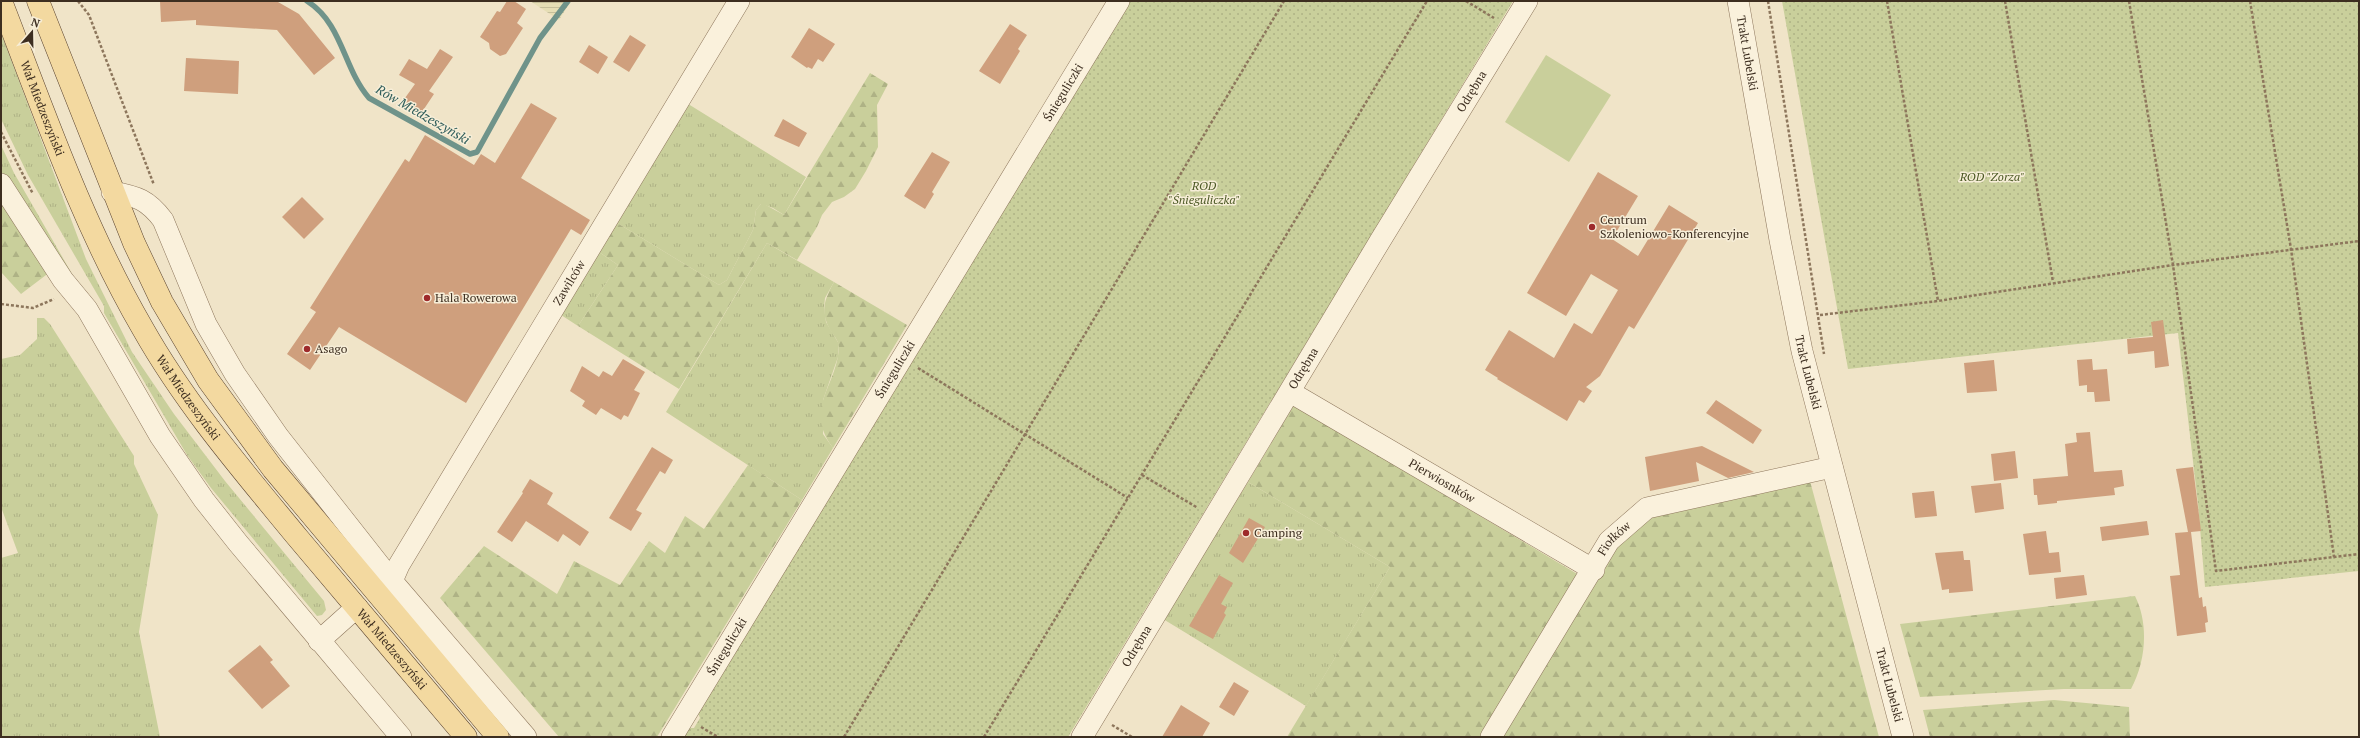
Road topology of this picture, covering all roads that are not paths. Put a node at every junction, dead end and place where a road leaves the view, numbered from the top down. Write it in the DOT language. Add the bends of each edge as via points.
graph roads {
  1 [pos="1,1"];
  2 [pos="38,1"];
  3 [pos="739,1"];
  4 [pos="1119,1"];
  5 [pos="1527,1"];
  6 [pos="1738,1"];
  7 [pos="1,184"];
  8 [pos="112,192"];
  9 [pos="1290,392"];
  10 [pos="1832,467"];
  11 [pos="1594,570"];
  12 [pos="396,573"];
  13 [pos="357,607"];
  14 [pos="319,641"];
  15 [pos="401,737"];
  16 [pos="466,737"];
  17 [pos="498,737"];
  18 [pos="526,737"];
  19 [pos="672,737"];
  20 [pos="1082,737"];
  21 [pos="1491,737"];
  22 [pos="1903,737"];
  1 -- 13 [label="main road, Wał Miedzeszyński" via="90,225 143,329 216,437"];
  2 -- 8 [label="main road, Wał Miedzeszyński"];
  3 -- 12 [label="street, Zawilców"];
  4 -- 19 [label="street, Śnieguliczki"];
  5 -- 9 [label="street, Odrębna"];
  6 -- 10 [label="street, Trakt Lubelski" via="1790,293"];
  7 -- 14 [label="street" via="63,280 87,310 156,429 204,500"];
  8 -- 12 [label="street" via="134,196 152,206 163,220 206,324 235,374 278,436"];
  8 -- 17 [label="main road, Wał Miedzeszyński" via="166,308 198,364 228,408 273,469"];
  9 -- 11 [label="street, Pierwiosnków"];
  9 -- 20 [label="street, Odrębna"];
  10 -- 11 [label="street, Fiołków" via="1647,508 1609,541"];
  10 -- 22 [label="street, Trakt Lubelski"];
  11 -- 21 [label="street, Fiołków"];
  12 -- 18 [label="street"];
  13 -- 14 [label="street"];
  13 -- 16 [label="main road, Wał Miedzeszyński"];
  14 -- 15 [label="street"];
}
